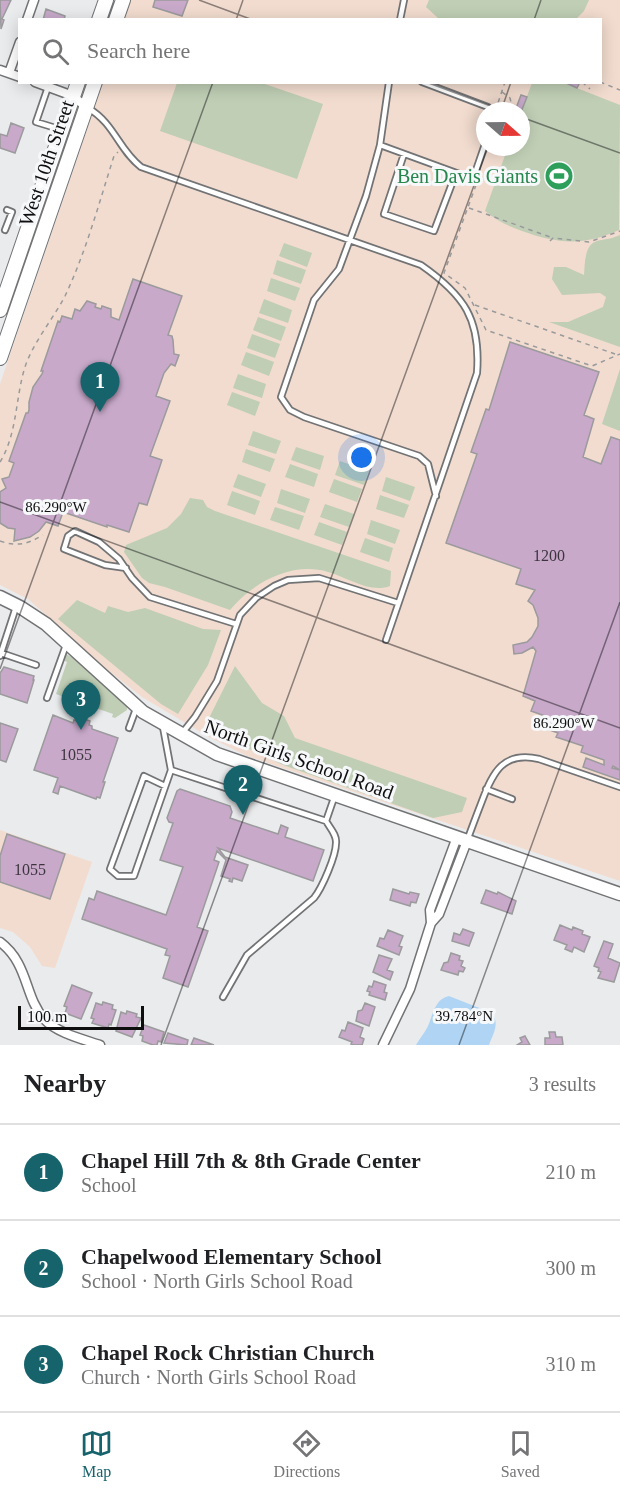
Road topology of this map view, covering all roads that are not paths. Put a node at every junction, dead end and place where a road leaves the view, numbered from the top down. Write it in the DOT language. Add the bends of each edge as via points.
graph roads {
  1 [pos="34,0"];
  2 [pos="106,0"];
  3 [pos="123,0"];
  4 [pos="404,0"];
  5 [pos="28,18"];
  6 [pos="100,18"];
  7 [pos="117,18"];
  8 [pos="400,18"];
  9 [pos="18,46"];
  10 [pos="4,71"];
  11 [pos="40,84"];
  12 [pos="77,84"];
  13 [pos="94,84"];
  14 [pos="389,84"];
  15 [pos="427,84"];
  16 [pos="48,87"];
  17 [pos="73,96"];
  18 [pos="476,102"];
  19 [pos="86,107"];
  20 [pos="61,130"];
  21 [pos="381,145"];
  22 [pos="404,154"];
  23 [pos="481,156"];
  24 [pos="456,173"];
  25 [pos="7,210"];
  26 [pos="5,230"];
  27 [pos="350,240"];
  28 [pos="0,310"];
  29 [pos="4,335"];
  30 [pos="0,358"];
  31 [pos="436,496"];
  32 [pos="126,568"];
  33 [pos="0,597"];
  34 [pos="398,603"];
  35 [pos="17,605"];
  36 [pos="236,624"];
  37 [pos="386,640"];
  38 [pos="67,643"];
  39 [pos="1,655"];
  40 [pos="36,665"];
  41 [pos="47,698"];
  42 [pos="137,707"];
  43 [pos="162,724"];
  44 [pos="129,728"];
  45 [pos="181,734"];
  46 [pos="171,770"];
  47 [pos="165,786"];
  48 [pos="620,787"];
  49 [pos="486,789"];
  50 [pos="335,795"];
  51 [pos="512,799"];
  52 [pos="326,821"];
  53 [pos="462,839"];
  54 [pos="620,894"];
  55 [pos="0,942"];
  56 [pos="223,997"];
  57 [pos="100,1045"];
  58 [pos="383,1045"];
  1 -- 5 [label="street"];
  2 -- 6 [label="main road"];
  3 -- 7 [label="main road"];
  4 -- 8 [label="lane"];
  9 -- 10 [label="street"];
  11 -- 16 [label="street"];
  12 -- 17 [label="main road, West 10th Street"];
  13 -- 19 [label="main road, West 10th Street"];
  14 -- 21 [label="lane"];
  15 -- 18 [label="lane"];
  16 -- 17 [label="street"];
  16 -- 20 [label="lane" via="36,122"];
  17 -- 19 [label="street"];
  17 -- 20 [label="main road, West 10th Street"];
  19 -- 27 [label="lane" via="104,120 130,159 141,167"];
  19 -- 29 [label="main road, West 10th Street"];
  20 -- 28 [label="main road, West 10th Street"];
  21 -- 22 [label="lane"];
  21 -- 27 [label="lane"];
  22 -- 24 [label="lane"];
  22 -- 24 [label="lane" via="384,214 434,231"];
  23 -- 24 [label="lane" via="473,179"];
  25 -- 26 [label="lane" via="12,212"];
  27 -- 31 [label="lane" via="421,265 445,281 477,332 477,373"];
  27 -- 31 [label="lane" via="339,269 314,300 281,397 290,410 304,417 419,456 428,464"];
  29 -- 30 [label="main road, West 10th Street"];
  31 -- 34 [label="lane"];
  32 -- 32 [label="lane" via="92,537 75,531 68,536 64,549 105,565"];
  32 -- 36 [label="lane" via="150,597"];
  33 -- 35 [label="main road, North Girls School Road"];
  34 -- 36 [label="lane" via="320,578 288,580 256,598"];
  34 -- 37 [label="lane"];
  35 -- 38 [label="main road, North Girls School Road"];
  35 -- 39 [label="lane"];
  36 -- 45 [label="lane" via="217,681"];
  38 -- 41 [label="lane"];
  38 -- 42 [label="main road, North Girls School Road"];
  39 -- 40 [label="lane"];
  42 -- 43 [label="main road, North Girls School Road"];
  42 -- 44 [label="lane"];
  43 -- 45 [label="main road, North Girls School Road"];
  43 -- 46 [label="lane"];
  45 -- 50 [label="main road, North Girls School Road" via="217,754"];
  46 -- 47 [label="lane"];
  46 -- 52 [label="lane"];
  47 -- 47 [label="lane" via="134,876 118,876 110,869 144,776"];
  48 -- 49 [label="lane" via="547,761 522,757 500,766"];
  49 -- 51 [label="lane"];
  49 -- 53 [label="lane"];
  50 -- 52 [label="lane"];
  50 -- 53 [label="main road, North Girls School Road"];
  52 -- 56 [label="lane" via="336,844 321,888 247,955"];
  53 -- 54 [label="main road, North Girls School Road"];
  53 -- 58 [label="street" via="439,914 431,923 410,989"];
  55 -- 57 [label="street" via="21,968 45,1020"];
}
